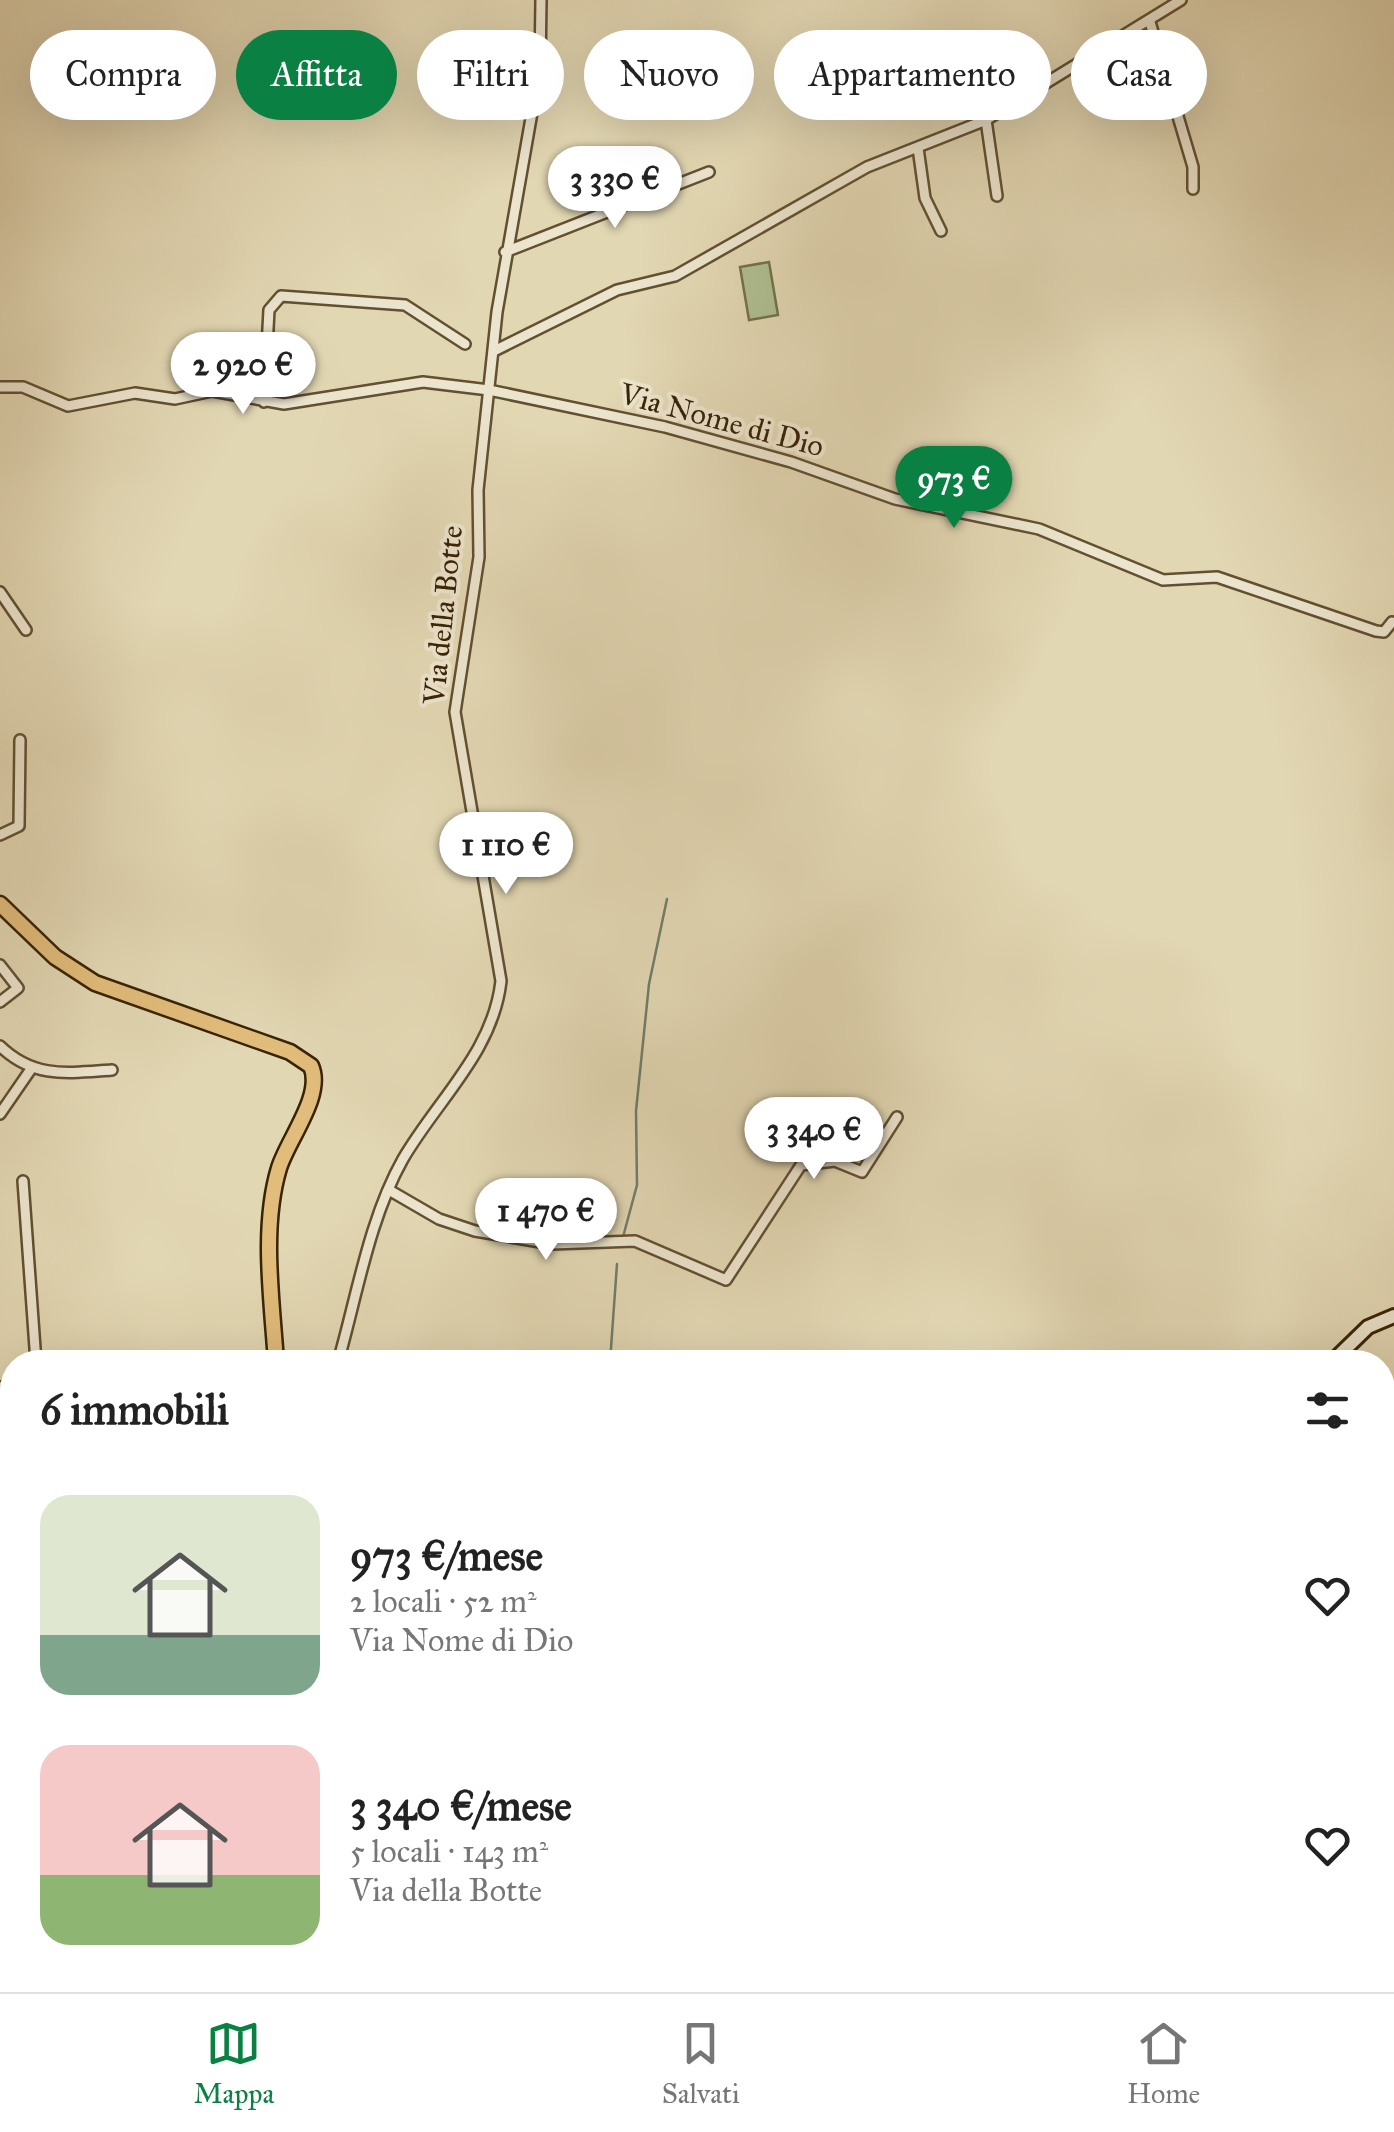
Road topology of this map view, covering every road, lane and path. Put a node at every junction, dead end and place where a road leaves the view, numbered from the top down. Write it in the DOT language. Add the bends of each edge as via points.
graph roads {
  1 [pos="542,0"];
  2 [pos="1181,0"];
  3 [pos="1150,22"];
  4 [pos="1051,81"];
  5 [pos="986,120"];
  6 [pos="918,148"];
  7 [pos="709,172"];
  8 [pos="1193,190"];
  9 [pos="998,196"];
  10 [pos="941,231"];
  11 [pos="505,252"];
  12 [pos="465,344"];
  13 [pos="494,351"];
  14 [pos="0,387"];
  15 [pos="490,390"];
  16 [pos="264,402"];
  17 [pos="0,592"];
  18 [pos="1392,622"];
  19 [pos="26,630"];
  20 [pos="20,740"];
  21 [pos="0,834"];
  22 [pos="0,904"];
  23 [pos="0,965"];
  24 [pos="0,1002"];
  25 [pos="0,1046"];
  26 [pos="32,1070"];
  27 [pos="112,1070"];
  28 [pos="0,1114"];
  29 [pos="897,1116"];
  30 [pos="23,1182"];
  31 [pos="388,1190"];
  32 [pos="1394,1316"];
  33 [pos="35,1350"];
  34 [pos="275,1350"];
  35 [pos="341,1350"];
  36 [pos="1344,1350"];
  1 -- 11 [label="street, Via della Botte" via="537,85"];
  2 -- 3 [label="street"];
  3 -- 4 [label="street"];
  3 -- 8 [label="street" via="1193,167"];
  5 -- 6 [label="street"];
  5 -- 9 [label="street"];
  6 -- 10 [label="street" via="925,198"];
  6 -- 13 [label="street" via="867,167 675,276 617,290"];
  7 -- 11 [label="street"];
  11 -- 13 [label="street, Via della Botte"];
  12 -- 16 [label="street" via="405,305 280,296 269,310"];
  13 -- 15 [label="street, Via della Botte"];
  14 -- 16 [label="street, Via Nome di Dio" via="23,388 68,406 135,393 176,399 212,391"];
  15 -- 16 [label="street, Via Nome di Dio" via="423,382"];
  15 -- 18 [label="street, Via Nome di Dio" via="666,428 895,499 1039,529 1163,580 1216,577 1376,631"];
  15 -- 31 [label="street, Via della Botte" via="478,490 479,558 456,712 501,980 498,1011"];
  17 -- 19 [label="street"];
  20 -- 21 [label="street" via="18,826"];
  22 -- 34 [label="main road" via="54,957 95,984 290,1052 311,1066 312,1092 274,1187"];
  23 -- 24 [label="street" via="18,988"];
  25 -- 26 [label="street"];
  26 -- 27 [label="street"];
  26 -- 28 [label="street"];
  29 -- 31 [label="street" via="862,1172 835,1161 802,1165 726,1280 635,1241 552,1244 475,1231"];
  30 -- 33 [label="street"];
  31 -- 35 [label="street, Via della Botte"];
  32 -- 36 [label="main road" via="1368,1326"];
}
